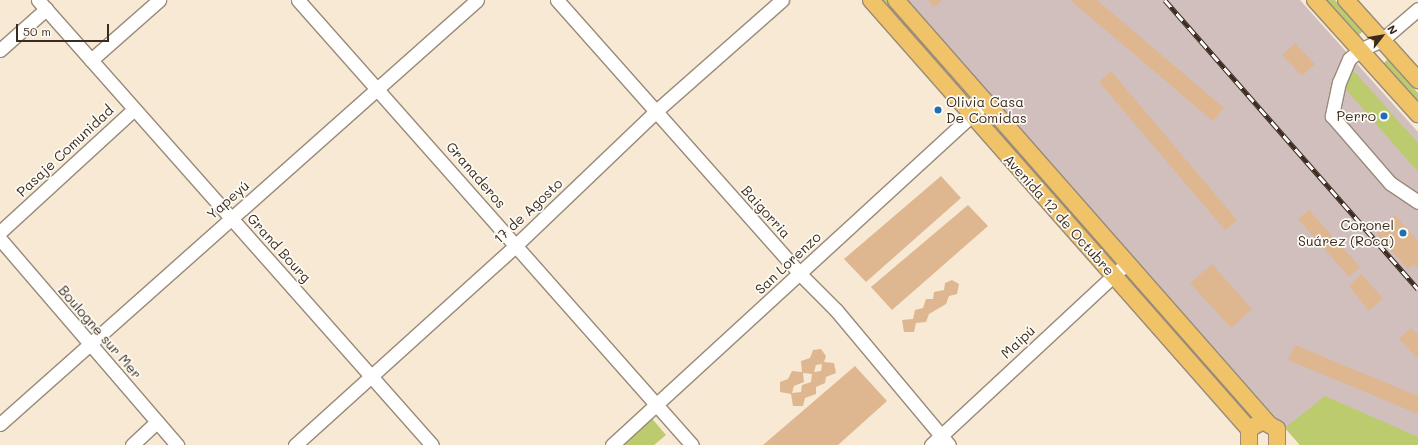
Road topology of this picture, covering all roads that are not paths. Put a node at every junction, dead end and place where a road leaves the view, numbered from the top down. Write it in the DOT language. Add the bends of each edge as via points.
graph roads {
  1 [pos="159,0"];
  2 [pos="298,0"];
  3 [pos="477,0"];
  4 [pos="557,0"];
  5 [pos="782,0"];
  6 [pos="871,0"];
  7 [pos="896,0"];
  8 [pos="1315,0"];
  9 [pos="1346,0"];
  10 [pos="42,5"];
  11 [pos="1418,8"];
  12 [pos="1382,40"];
  13 [pos="0,50"];
  14 [pos="1360,50"];
  15 [pos="91,60"];
  16 [pos="1418,80"];
  17 [pos="379,89"];
  18 [pos="985,103"];
  19 [pos="134,109"];
  20 [pos="656,111"];
  21 [pos="1418,114"];
  22 [pos="971,115"];
  23 [pos="1418,202"];
  24 [pos="231,218"];
  25 [pos="0,232"];
  26 [pos="0,239"];
  27 [pos="516,245"];
  28 [pos="1127,262"];
  29 [pos="800,274"];
  30 [pos="1113,276"];
  31 [pos="89,344"];
  32 [pos="372,377"];
  33 [pos="658,405"];
  34 [pos="157,422"];
  35 [pos="1267,422"];
  36 [pos="0,424"];
  37 [pos="1246,439"];
  38 [pos="945,441"];
  39 [pos="1281,442"];
  40 [pos="132,445"];
  41 [pos="178,445"];
  42 [pos="295,445"];
  43 [pos="432,445"];
  44 [pos="612,445"];
  45 [pos="692,445"];
  46 [pos="932,445"];
  1 -- 15 [label="street"];
  2 -- 17 [label="street, Granaderos"];
  3 -- 17 [label="street, Yapeyú"];
  4 -- 20 [label="street, Baigorria"];
  5 -- 20 [label="street, 17 de Agosto"];
  6 -- 22 [label="main road, Avenida 12 de Octubre"];
  7 -- 18 [label="main road, Avenida 12 de Octubre"];
  8 -- 14 [label="main road"];
  9 -- 12 [label="main road"];
  10 -- 13 [label="street"];
  10 -- 15 [label="street, Grand Bourg"];
  11 -- 12 [label="street"];
  12 -- 14 [label="street"];
  12 -- 16 [label="main road"];
  14 -- 21 [label="main road"];
  14 -- 23 [label="street" via="1349,59 1339,82 1332,116 1390,183"];
  15 -- 19 [label="street, Grand Bourg"];
  17 -- 24 [label="street, Yapeyú"];
  17 -- 27 [label="street, Granaderos"];
  18 -- 22 [label="street, San Lorenzo"];
  18 -- 28 [label="main road, Avenida 12 de Octubre"];
  19 -- 24 [label="street, Grand Bourg"];
  19 -- 25 [label="street, Pasaje Comunidad"];
  20 -- 27 [label="street, 17 de Agosto"];
  20 -- 29 [label="street, Baigorria"];
  22 -- 29 [label="street, San Lorenzo"];
  22 -- 30 [label="main road, Avenida 12 de Octubre"];
  24 -- 31 [label="street, Yapeyú"];
  24 -- 32 [label="street, Grand Bourg"];
  26 -- 31 [label="street, Boulogne sur Mer"];
  27 -- 32 [label="street, 17 de Agosto"];
  27 -- 33 [label="street, Granaderos"];
  28 -- 30 [label="street, Maipú"];
  28 -- 35 [label="main road, Avenida 12 de Octubre"];
  29 -- 33 [label="street, San Lorenzo"];
  29 -- 38 [label="street, Baigorria" via="836,310"];
  30 -- 37 [label="main road, Avenida 12 de Octubre"];
  30 -- 38 [label="street, Maipú"];
  31 -- 34 [label="street, Boulogne sur Mer"];
  31 -- 36 [label="street, Yapeyú"];
  32 -- 42 [label="street, 17 de Agosto"];
  32 -- 43 [label="street, Grand Bourg"];
  33 -- 44 [label="street, San Lorenzo"];
  33 -- 45 [label="street, Granaderos"];
  34 -- 40 [label="street"];
  34 -- 41 [label="street, Boulogne sur Mer"];
  35 -- 37 [label="main road" via="1258,422"];
  35 -- 39 [label="main road, Avenida 12 de Octubre" via="1277,429"];
  38 -- 46 [label="street, Maipú"];
}
